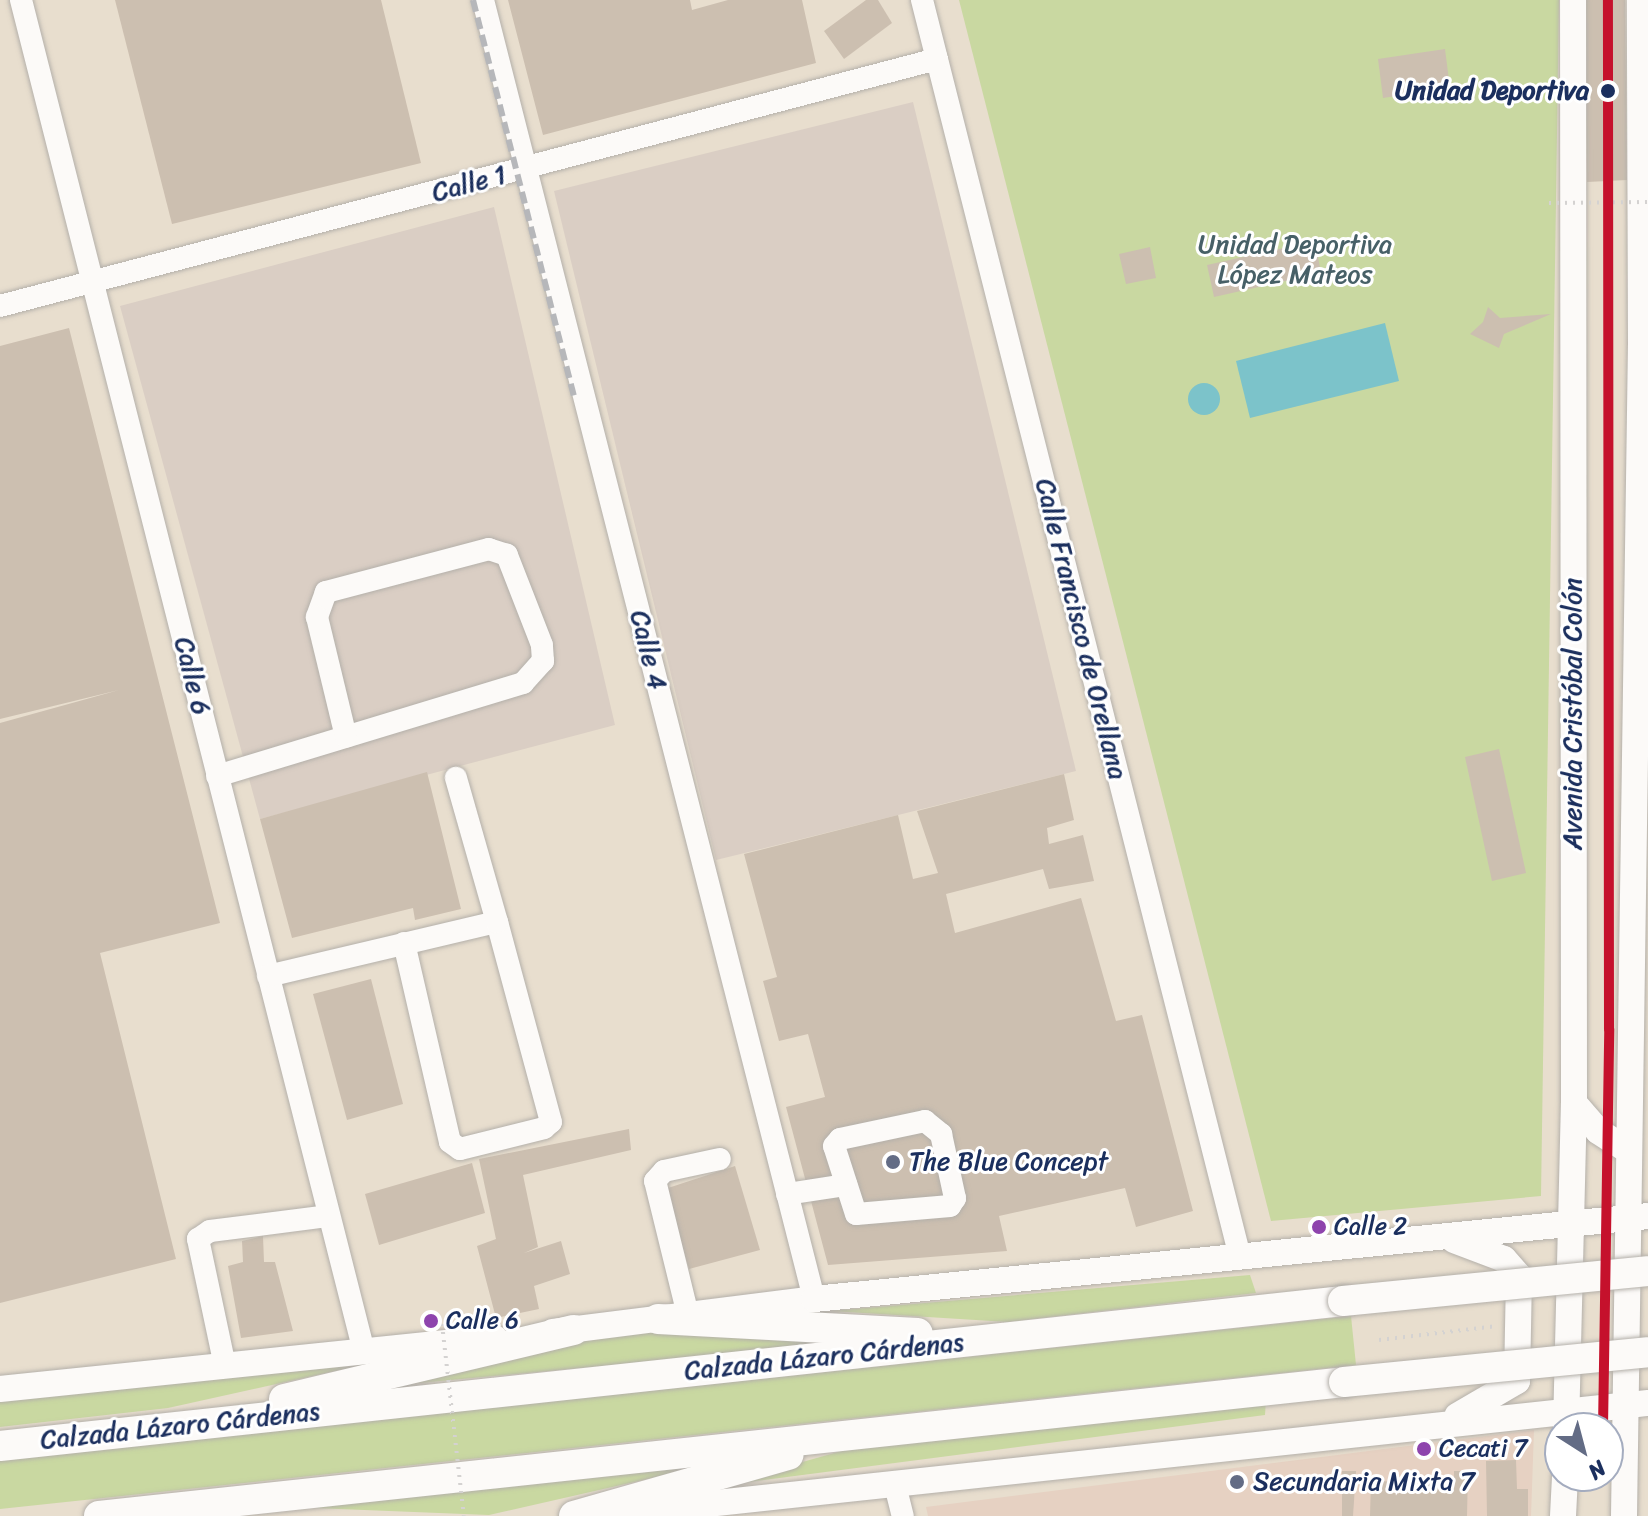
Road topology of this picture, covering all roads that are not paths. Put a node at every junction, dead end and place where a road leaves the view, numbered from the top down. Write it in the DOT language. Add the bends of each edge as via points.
graph roads {
  1 [pos="21,0"];
  2 [pos="483,0"];
  3 [pos="922,0"];
  4 [pos="1573,0"];
  5 [pos="1640,0"];
  6 [pos="1644,45"];
  7 [pos="937,59"];
  8 [pos="526,169"];
  9 [pos="92,283"];
  10 [pos="1644,301"];
  11 [pos="0,306"];
  12 [pos="1644,344"];
  13 [pos="1642,668"];
  14 [pos="346,737"];
  15 [pos="217,776"];
  16 [pos="456,778"];
  17 [pos="497,922"];
  18 [pos="404,943"];
  19 [pos="268,976"];
  20 [pos="1640,994"];
  21 [pos="1574,1103"];
  22 [pos="1639,1150"];
  23 [pos="720,1159"];
  24 [pos="846,1185"];
  25 [pos="787,1194"];
  26 [pos="329,1216"];
  27 [pos="1638,1217"];
  28 [pos="1572,1223"];
  29 [pos="1445,1237"];
  30 [pos="1240,1257"];
  31 [pos="1648,1271"];
  32 [pos="814,1299"];
  33 [pos="688,1315"];
  34 [pos="658,1319"];
  35 [pos="574,1330"];
  36 [pos="1008,1338"];
  37 [pos="364,1352"];
  38 [pos="1648,1352"];
  39 [pos="225,1366"];
  40 [pos="0,1389"];
  41 [pos="1636,1404"];
  42 [pos="1567,1412"];
  43 [pos="1602,1412"];
  44 [pos="1544,1421"];
  45 [pos="1435,1426"];
  46 [pos="175,1427"];
  47 [pos="869,1432"];
  48 [pos="1624,1440"];
  49 [pos="0,1446"];
  50 [pos="895,1485"];
  51 [pos="1564,1492"];
  52 [pos="1620,1492"];
  53 [pos="780,1507"];
  54 [pos="100,1516"];
  55 [pos="211,1516"];
  56 [pos="574,1516"];
  57 [pos="598,1516"];
  58 [pos="903,1516"];
  59 [pos="1563,1516"];
  60 [pos="1624,1516"];
  1 -- 9 [label="street, Calle 6"];
  2 -- 8 [label="street, Calle 4"];
  3 -- 7 [label="street, Calle Francisco de Orellana"];
  4 -- 21 [label="main road, Avenida Cristóbal Colón"];
  5 -- 6 [label="main road"];
  6 -- 10 [label="main road"];
  7 -- 8 [label="street, Calle 1"];
  7 -- 30 [label="street, Calle Francisco de Orellana"];
  8 -- 9 [label="street, Calle 1"];
  8 -- 25 [label="street, Calle 4"];
  9 -- 11 [label="street, Calle 1"];
  9 -- 15 [label="street, Calle 6"];
  10 -- 12 [label="main road"];
  12 -- 13 [label="main road"];
  13 -- 20 [label="main road"];
  14 -- 14 [label="street" via="523,683 537,672 542,645 507,555 489,549 326,592 317,617"];
  14 -- 15 [label="street"];
  15 -- 19 [label="street, Calle 6"];
  16 -- 17 [label="street"];
  17 -- 18 [label="street"];
  17 -- 18 [label="street" via="551,1120 544,1128 460,1149 450,1142"];
  18 -- 19 [label="street"];
  19 -- 26 [label="street, Calle 6"];
  20 -- 22 [label="main road"];
  21 -- 22 [label="main road" via="1598,1131"];
  21 -- 28 [label="main road, Avenida Cristóbal Colón"];
  22 -- 27 [label="main road"];
  23 -- 33 [label="street" via="664,1171 655,1181"];
  24 -- 24 [label="street" via="856,1214 865,1217 950,1206 955,1198 941,1134 925,1121 840,1139 834,1154"];
  24 -- 25 [label="street"];
  25 -- 32 [label="street, Calle 4"];
  26 -- 37 [label="street, Calle 6"];
  26 -- 39 [label="street" via="210,1231 198,1239"];
  27 -- 28 [label="main road, Calzada Lázaro Cárdenas"];
  27 -- 41 [label="main road"];
  28 -- 29 [label="main road, Calzada Lázaro Cárdenas"];
  28 -- 42 [label="main road, Avenida Cristóbal Colón"];
  29 -- 30 [label="main road, Calzada Lázaro Cárdenas"];
  29 -- 45 [label="main road" via="1515,1267 1517,1381 1499,1396"];
  30 -- 32 [label="main road, Calzada Lázaro Cárdenas"];
  31 -- 36 [label="highway, Calzada Lázaro Cárdenas, bridge"];
  32 -- 33 [label="main road, Calzada Lázaro Cárdenas"];
  33 -- 34 [label="main road, Calzada Lázaro Cárdenas"];
  34 -- 35 [label="main road, Calzada Lázaro Cárdenas"];
  34 -- 36 [label="highway"];
  35 -- 37 [label="main road, Calzada Lázaro Cárdenas"];
  35 -- 46 [label="highway"];
  36 -- 46 [label="highway, Calzada Lázaro Cárdenas"];
  37 -- 39 [label="main road, Calzada Lázaro Cárdenas"];
  38 -- 47 [label="highway, bridge"];
  39 -- 40 [label="main road, Calzada Lázaro Cárdenas"];
  41 -- 43 [label="main road"];
  41 -- 48 [label="main road"];
  44 -- 45 [label="main road"];
  45 -- 50 [label="main road"];
  46 -- 49 [label="highway, Calzada Lázaro Cárdenas"];
  47 -- 54 [label="highway"];
  47 -- 56 [label="highway"];
  50 -- 53 [label="main road"];
  50 -- 58 [label="street"];
  51 -- 59 [label="main road"];
  52 -- 60 [label="main road"];
  53 -- 57 [label="main road"];
  54 -- 55 [label="highway"];
}
